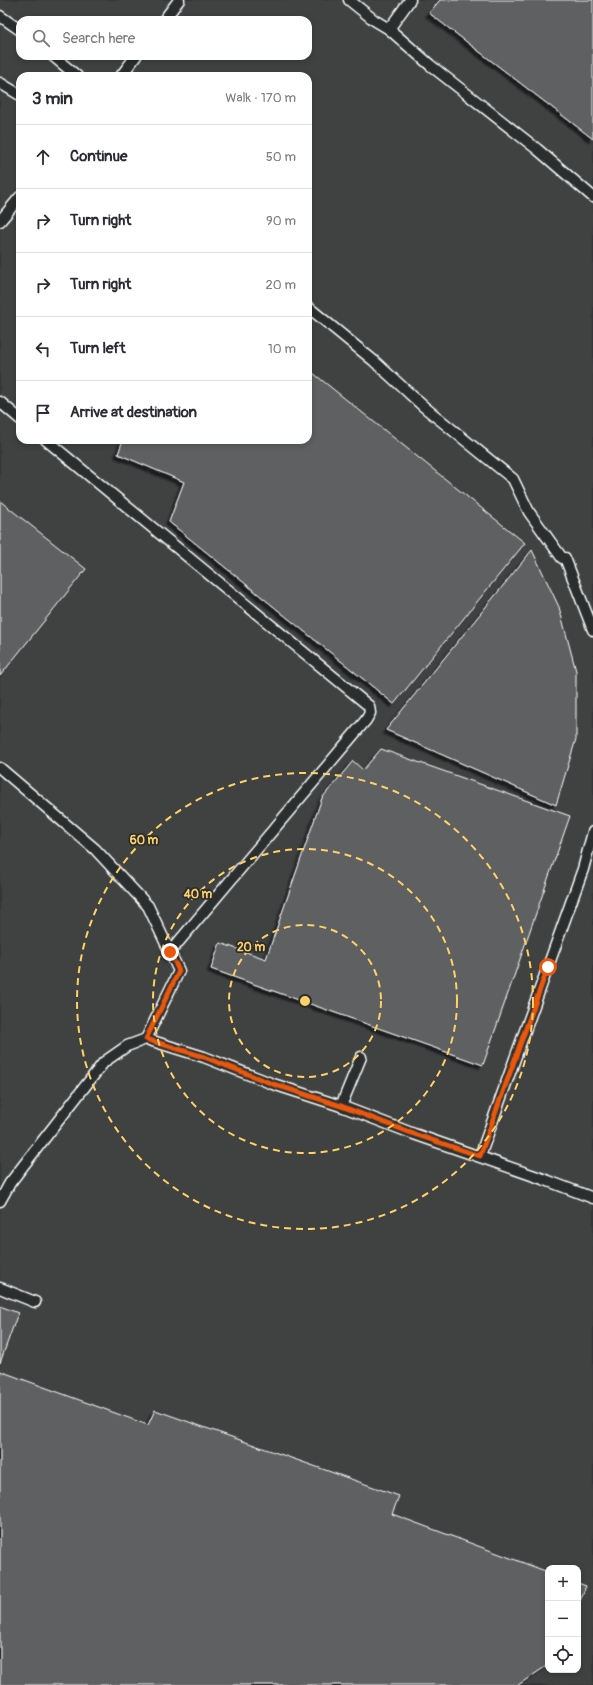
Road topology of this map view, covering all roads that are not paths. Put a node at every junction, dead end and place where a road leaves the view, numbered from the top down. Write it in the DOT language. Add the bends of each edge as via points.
graph roads {
  1 [pos="179,0"];
  2 [pos="350,0"];
  3 [pos="410,0"];
  4 [pos="0,16"];
  5 [pos="167,16"];
  6 [pos="16,27"];
  7 [pos="389,29"];
  8 [pos="59,60"];
  9 [pos="133,60"];
  10 [pos="72,72"];
  11 [pos="124,72"];
  12 [pos="0,83"];
  13 [pos="16,93"];
  14 [pos="593,197"];
  15 [pos="16,201"];
  16 [pos="0,221"];
  17 [pos="312,310"];
  18 [pos="0,402"];
  19 [pos="16,416"];
  20 [pos="51,444"];
  21 [pos="593,630"];
  22 [pos="0,768"];
  23 [pos="593,832"];
  24 [pos="170,952"];
  25 [pos="146,1039"];
  26 [pos="361,1057"];
  27 [pos="341,1106"];
  28 [pos="480,1156"];
  29 [pos="593,1198"];
  30 [pos="0,1201"];
  31 [pos="0,1288"];
  32 [pos="35,1302"];
  1 -- 5 [label="lane"];
  2 -- 7 [label="lane"];
  3 -- 7 [label="lane"];
  4 -- 6 [label="lane"];
  7 -- 14 [label="lane"];
  8 -- 10 [label="lane"];
  9 -- 11 [label="lane"];
  12 -- 13 [label="lane"];
  15 -- 16 [label="lane"];
  17 -- 21 [label="lane" via="513,479 529,512 562,558 565,558"];
  18 -- 19 [label="lane"];
  20 -- 24 [label="lane" via="369,706 370,713 366,720"];
  22 -- 24 [label="lane" via="95,849 148,906"];
  23 -- 28 [label="lane" via="583,869"];
  24 -- 25 [label="lane" via="179,971"];
  25 -- 27 [label="lane"];
  25 -- 30 [label="lane" via="127,1046 104,1062 10,1183"];
  26 -- 27 [label="lane"];
  27 -- 28 [label="lane"];
  28 -- 29 [label="lane"];
  31 -- 32 [label="lane"];
}
